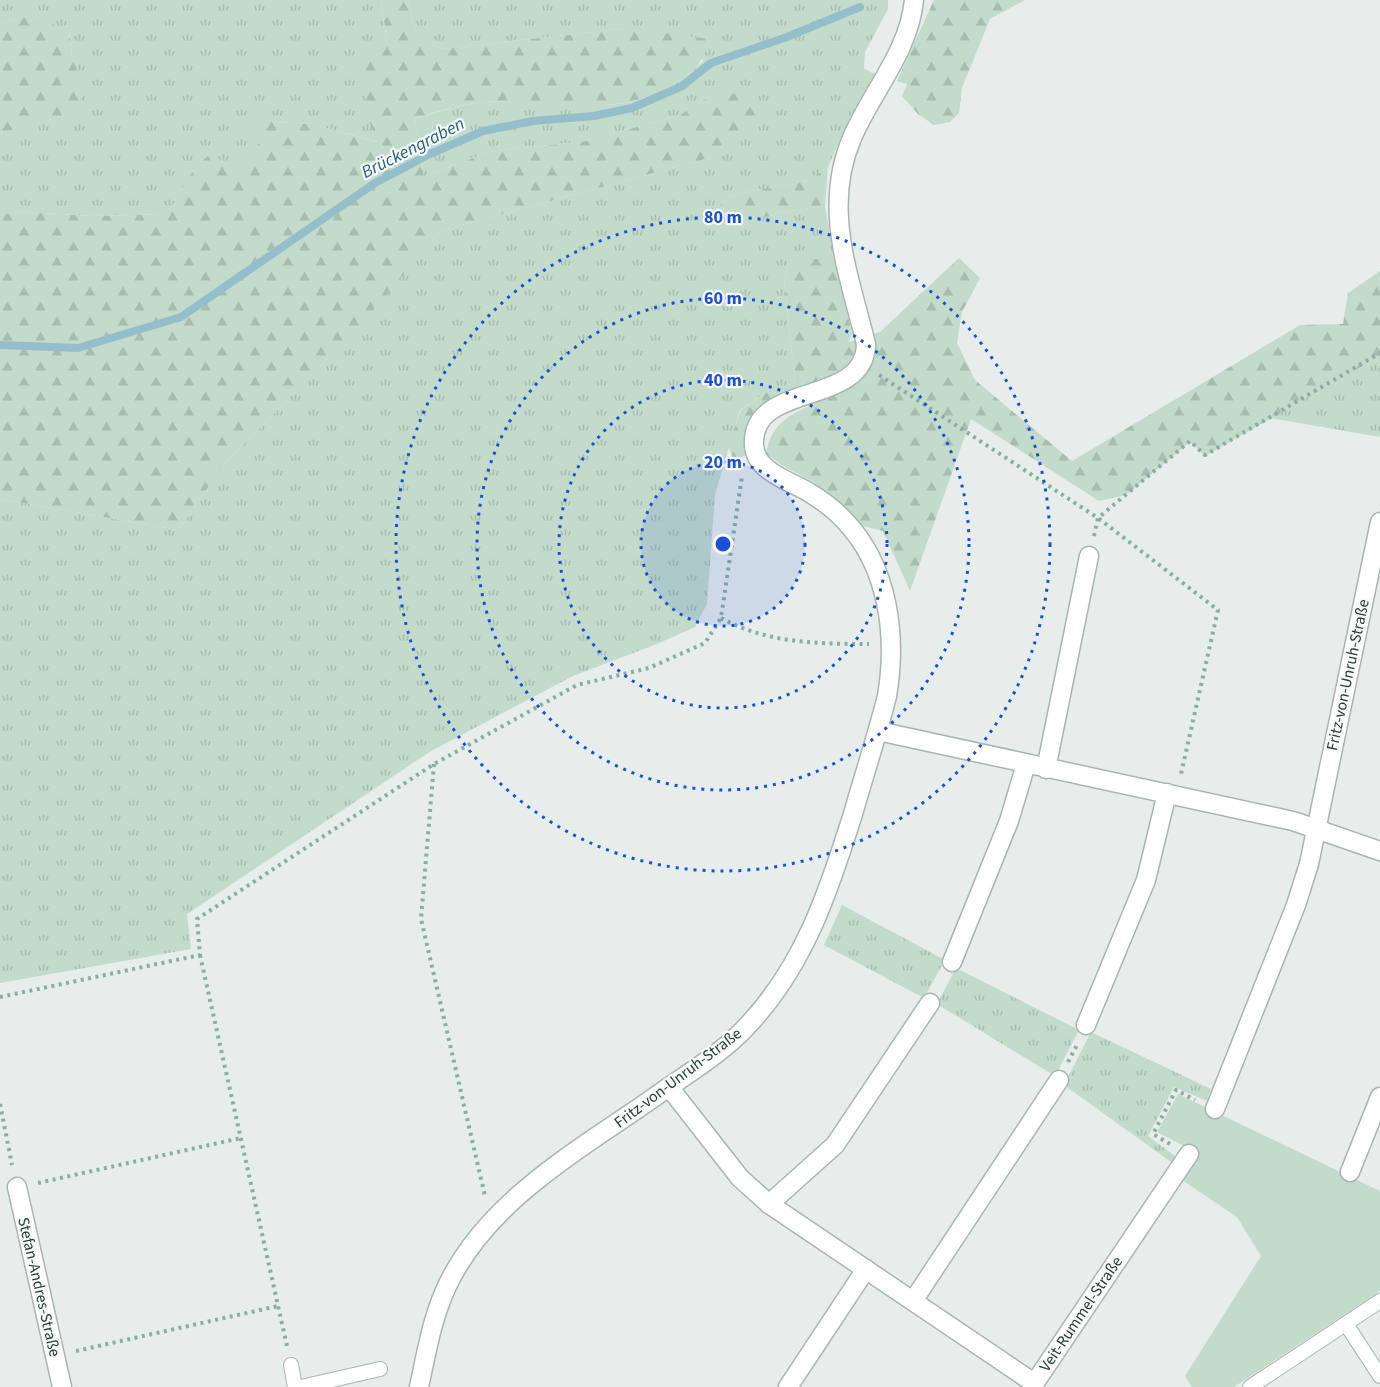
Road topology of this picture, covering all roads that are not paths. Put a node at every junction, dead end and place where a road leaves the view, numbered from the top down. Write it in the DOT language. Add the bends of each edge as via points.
graph roads {
  1 [pos="914,0"];
  2 [pos="1380,522"];
  3 [pos="1089,556"];
  4 [pos="878,731"];
  5 [pos="1026,764"];
  6 [pos="1047,769"];
  7 [pos="1172,794"];
  8 [pos="1316,828"];
  9 [pos="1380,851"];
  10 [pos="952,962"];
  11 [pos="930,1003"];
  12 [pos="1086,1025"];
  13 [pos="1059,1080"];
  14 [pos="669,1087"];
  15 [pos="1380,1097"];
  16 [pos="1215,1110"];
  17 [pos="1189,1154"];
  18 [pos="1350,1172"];
  19 [pos="17,1187"];
  20 [pos="769,1204"];
  21 [pos="866,1269"];
  22 [pos="913,1301"];
  23 [pos="1380,1301"];
  24 [pos="1346,1324"];
  25 [pos="291,1365"];
  26 [pos="380,1369"];
  27 [pos="1380,1376"];
  28 [pos="1033,1385"];
  29 [pos="62,1387"];
  30 [pos="295,1387"];
  31 [pos="301,1387"];
  32 [pos="419,1387"];
  33 [pos="788,1387"];
  34 [pos="1250,1387"];
  1 -- 4 [label="street, Fritz-von-Unruh-Straße" via="907,33 853,137 839,182 840,243 866,344 862,363 846,381 771,411 756,433 754,444 757,456 771,471 824,502 855,532 870,556 882,588 891,645 891,672"];
  2 -- 8 [label="street, Fritz-von-Unruh-Straße"];
  3 -- 6 [label="street"];
  4 -- 5 [label="street"];
  4 -- 14 [label="street, Fritz-von-Unruh-Straße" via="812,933 784,980 749,1025"];
  5 -- 6 [label="street"];
  5 -- 10 [label="street" via="1009,821"];
  6 -- 7 [label="street"];
  7 -- 8 [label="street"];
  7 -- 12 [label="street" via="1146,880"];
  8 -- 9 [label="street"];
  8 -- 16 [label="street, Fritz-von-Unruh-Straße" via="1296,904"];
  11 -- 20 [label="street" via="835,1145"];
  13 -- 22 [label="street"];
  14 -- 20 [label="street, Veit-Rummel-Straße" via="740,1178"];
  14 -- 32 [label="street, Fritz-von-Unruh-Straße" via="491,1220 450,1280 434,1321"];
  15 -- 18 [label="street"];
  17 -- 28 [label="street, Veit-Rummel-Straße"];
  19 -- 29 [label="street, Stefan-Andres-Straße"];
  20 -- 21 [label="street, Veit-Rummel-Straße"];
  21 -- 22 [label="street, Veit-Rummel-Straße"];
  21 -- 33 [label="street"];
  22 -- 28 [label="street, Veit-Rummel-Straße"];
  23 -- 24 [label="lane"];
  24 -- 27 [label="lane"];
  24 -- 34 [label="lane"];
  25 -- 30 [label="lane"];
  26 -- 31 [label="lane"];
}
